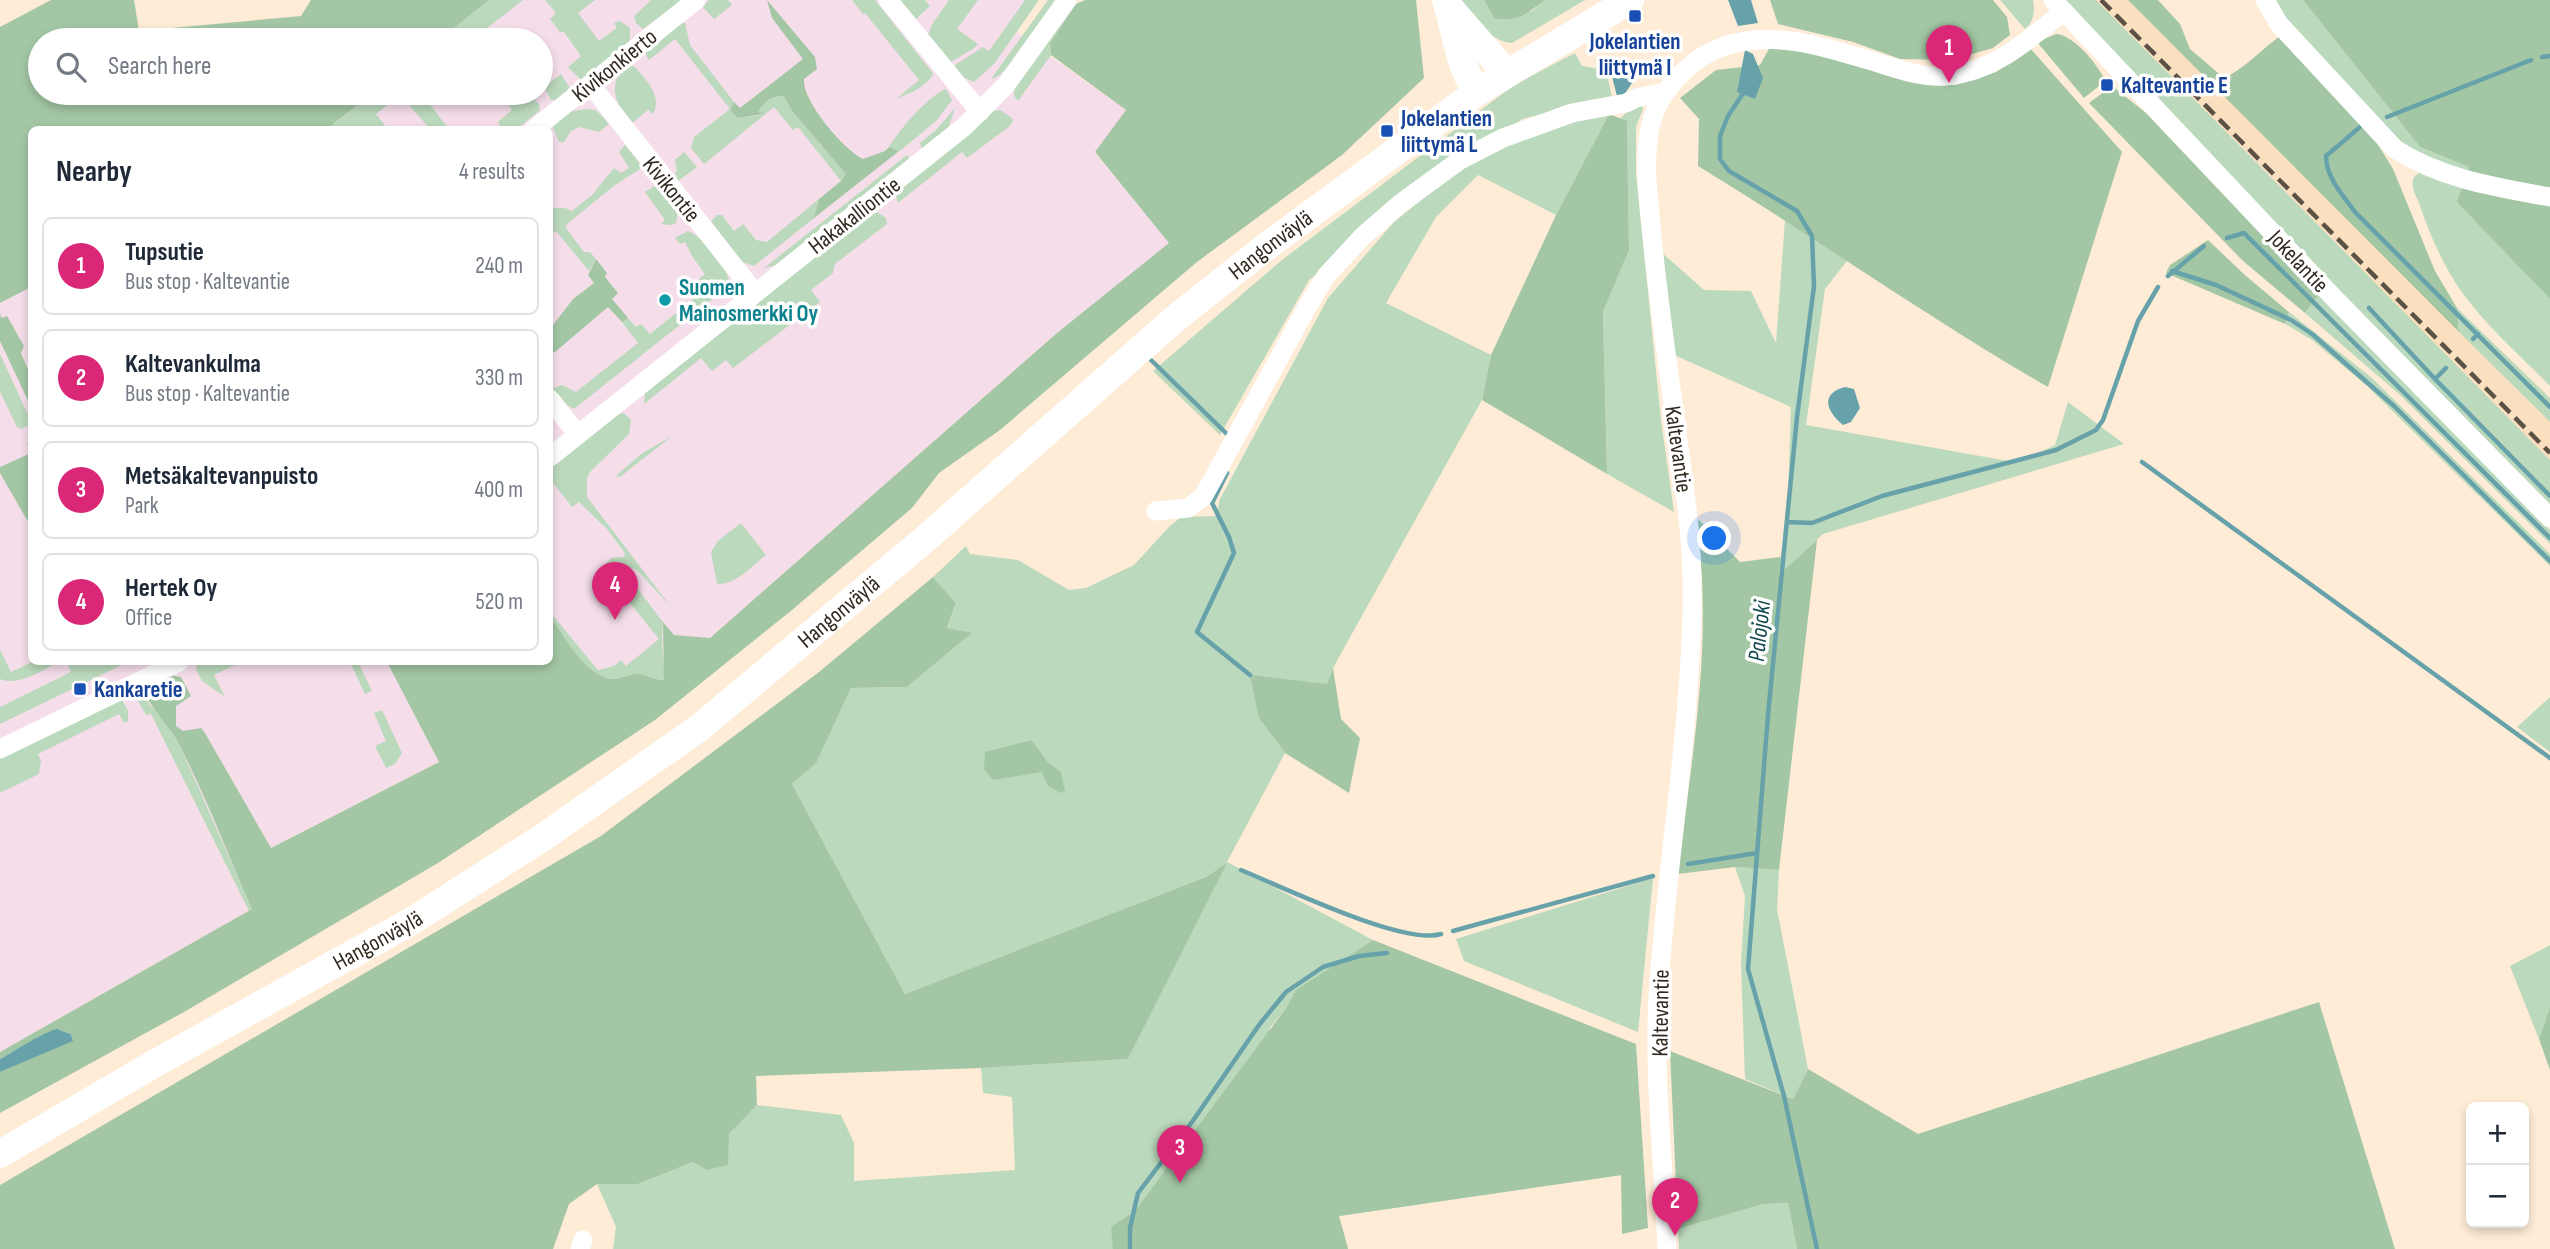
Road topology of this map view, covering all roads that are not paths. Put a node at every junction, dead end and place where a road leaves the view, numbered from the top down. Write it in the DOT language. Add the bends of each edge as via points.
graph roads {
  1 [pos="696,0"];
  2 [pos="888,0"];
  3 [pos="1066,0"];
  4 [pos="1630,0"];
  5 [pos="2265,0"];
  6 [pos="1448,4"];
  7 [pos="2059,6"];
  8 [pos="1507,74"];
  9 [pos="590,84"];
  10 [pos="1478,92"];
  11 [pos="1665,92"];
  12 [pos="980,112"];
  13 [pos="538,126"];
  14 [pos="2550,197"];
  15 [pos="755,293"];
  16 [pos="553,403"];
  17 [pos="577,434"];
  18 [pos="553,454"];
  19 [pos="1156,511"];
  20 [pos="2550,518"];
  21 [pos="166,665"];
  22 [pos="0,749"];
  23 [pos="0,1154"];
  24 [pos="1662,1248"];
  1 -- 9 [label="street, Kivikonkierto"];
  2 -- 12 [label="street"];
  3 -- 12 [label="street, Hakakalliontie" via="1023,63"];
  4 -- 8 [label="highway, Hangonväylä"];
  5 -- 14 [label="street" via="2297,44 2395,149 2444,173"];
  6 -- 8 [label="highway"];
  6 -- 10 [label="highway" via="1467,77"];
  7 -- 11 [label="street, Kaltevantie" via="2004,57 1972,71 1927,76 1807,42 1762,39 1717,48 1691,64"];
  7 -- 20 [label="street, Jokelantie" via="2335,299"];
  8 -- 10 [label="highway, Hangonväylä"];
  9 -- 13 [label="street, Kivikonkierto"];
  9 -- 15 [label="street, Kivikontie"];
  10 -- 23 [label="highway, Hangonväylä" via="1177,317 924,540 699,729 545,836 412,920"];
  11 -- 19 [label="street" via="1572,113 1503,138 1460,160 1401,203 1326,276 1203,497 1188,508"];
  11 -- 24 [label="street, Kaltevantie" via="1650,126 1648,188 1693,583 1692,648 1657,1010"];
  12 -- 15 [label="street, Hakakalliontie"];
  15 -- 17 [label="street, Hakakalliontie"];
  16 -- 17 [label="street"];
  17 -- 18 [label="street, Hakakalliontie"];
  21 -- 22 [label="street"];
}
